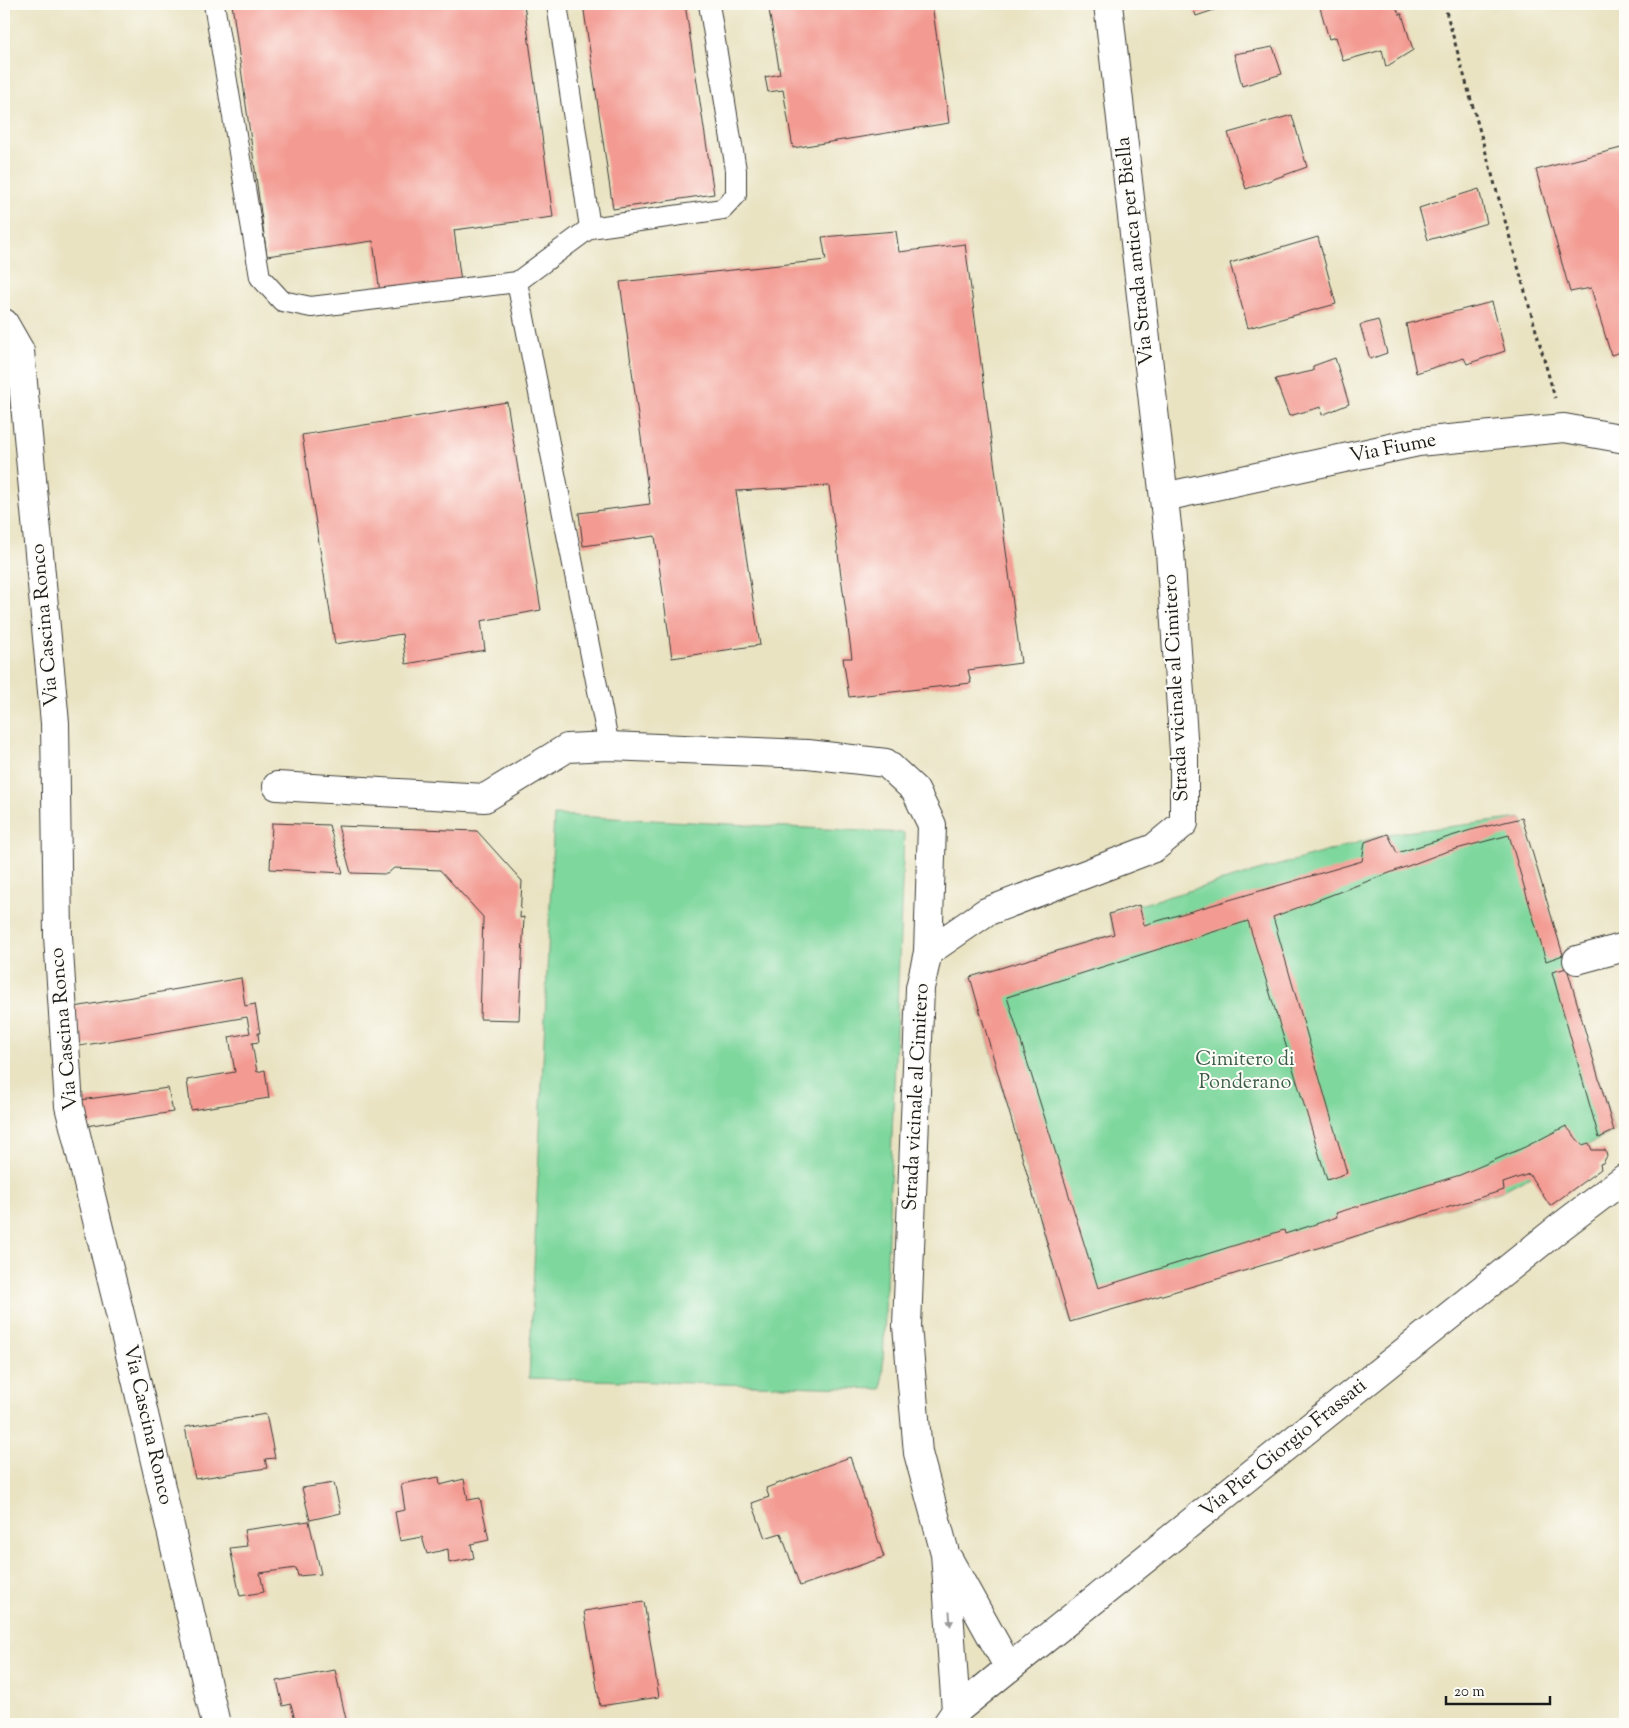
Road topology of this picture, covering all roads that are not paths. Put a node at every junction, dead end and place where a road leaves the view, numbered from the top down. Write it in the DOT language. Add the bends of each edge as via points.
graph roads {
  1 [pos="214,4"];
  2 [pos="557,4"];
  3 [pos="709,4"];
  4 [pos="1108,4"];
  5 [pos="590,228"];
  6 [pos="517,282"];
  7 [pos="4,322"];
  8 [pos="1625,439"];
  9 [pos="1164,497"];
  10 [pos="609,746"];
  11 [pos="277,786"];
  12 [pos="1625,947"];
  13 [pos="928,952"];
  14 [pos="1577,960"];
  15 [pos="1625,1178"];
  16 [pos="945,1553"];
  17 [pos="1009,1668"];
  18 [pos="951,1718"];
  19 [pos="216,1724"];
  1 -- 6 [label="lane" via="260,277 282,301 311,307"];
  2 -- 5 [label="lane"];
  3 -- 5 [label="lane" via="736,170 736,195 723,209"];
  4 -- 9 [label="street, Via Strada antica per Biella"];
  5 -- 6 [label="lane"];
  6 -- 10 [label="lane"];
  7 -- 19 [label="street, Via Cascina Ronco" via="20,351 55,723 58,936 69,1106"];
  8 -- 9 [label="street, Via Fiume" via="1564,428 1418,442"];
  9 -- 13 [label="street, Strada vicinale al Cimitero" via="1184,751 1184,822 1154,848 986,912"];
  10 -- 11 [label="street" via="567,748 485,798"];
  10 -- 13 [label="street" via="808,754 886,763 915,790 932,825"];
  12 -- 14 [label="street"];
  13 -- 16 [label="street, Strada vicinale al Cimitero" via="920,988 907,1326 918,1453"];
  15 -- 17 [label="street, Via Pier Giorgio Frassati"];
  16 -- 17 [label="street, Strada vicinale al Cimitero"];
  16 -- 18 [label="street, Strada vicinale al Cimitero, one-way"];
  17 -- 18 [label="street, Via Pier Giorgio Frassati"];
}
